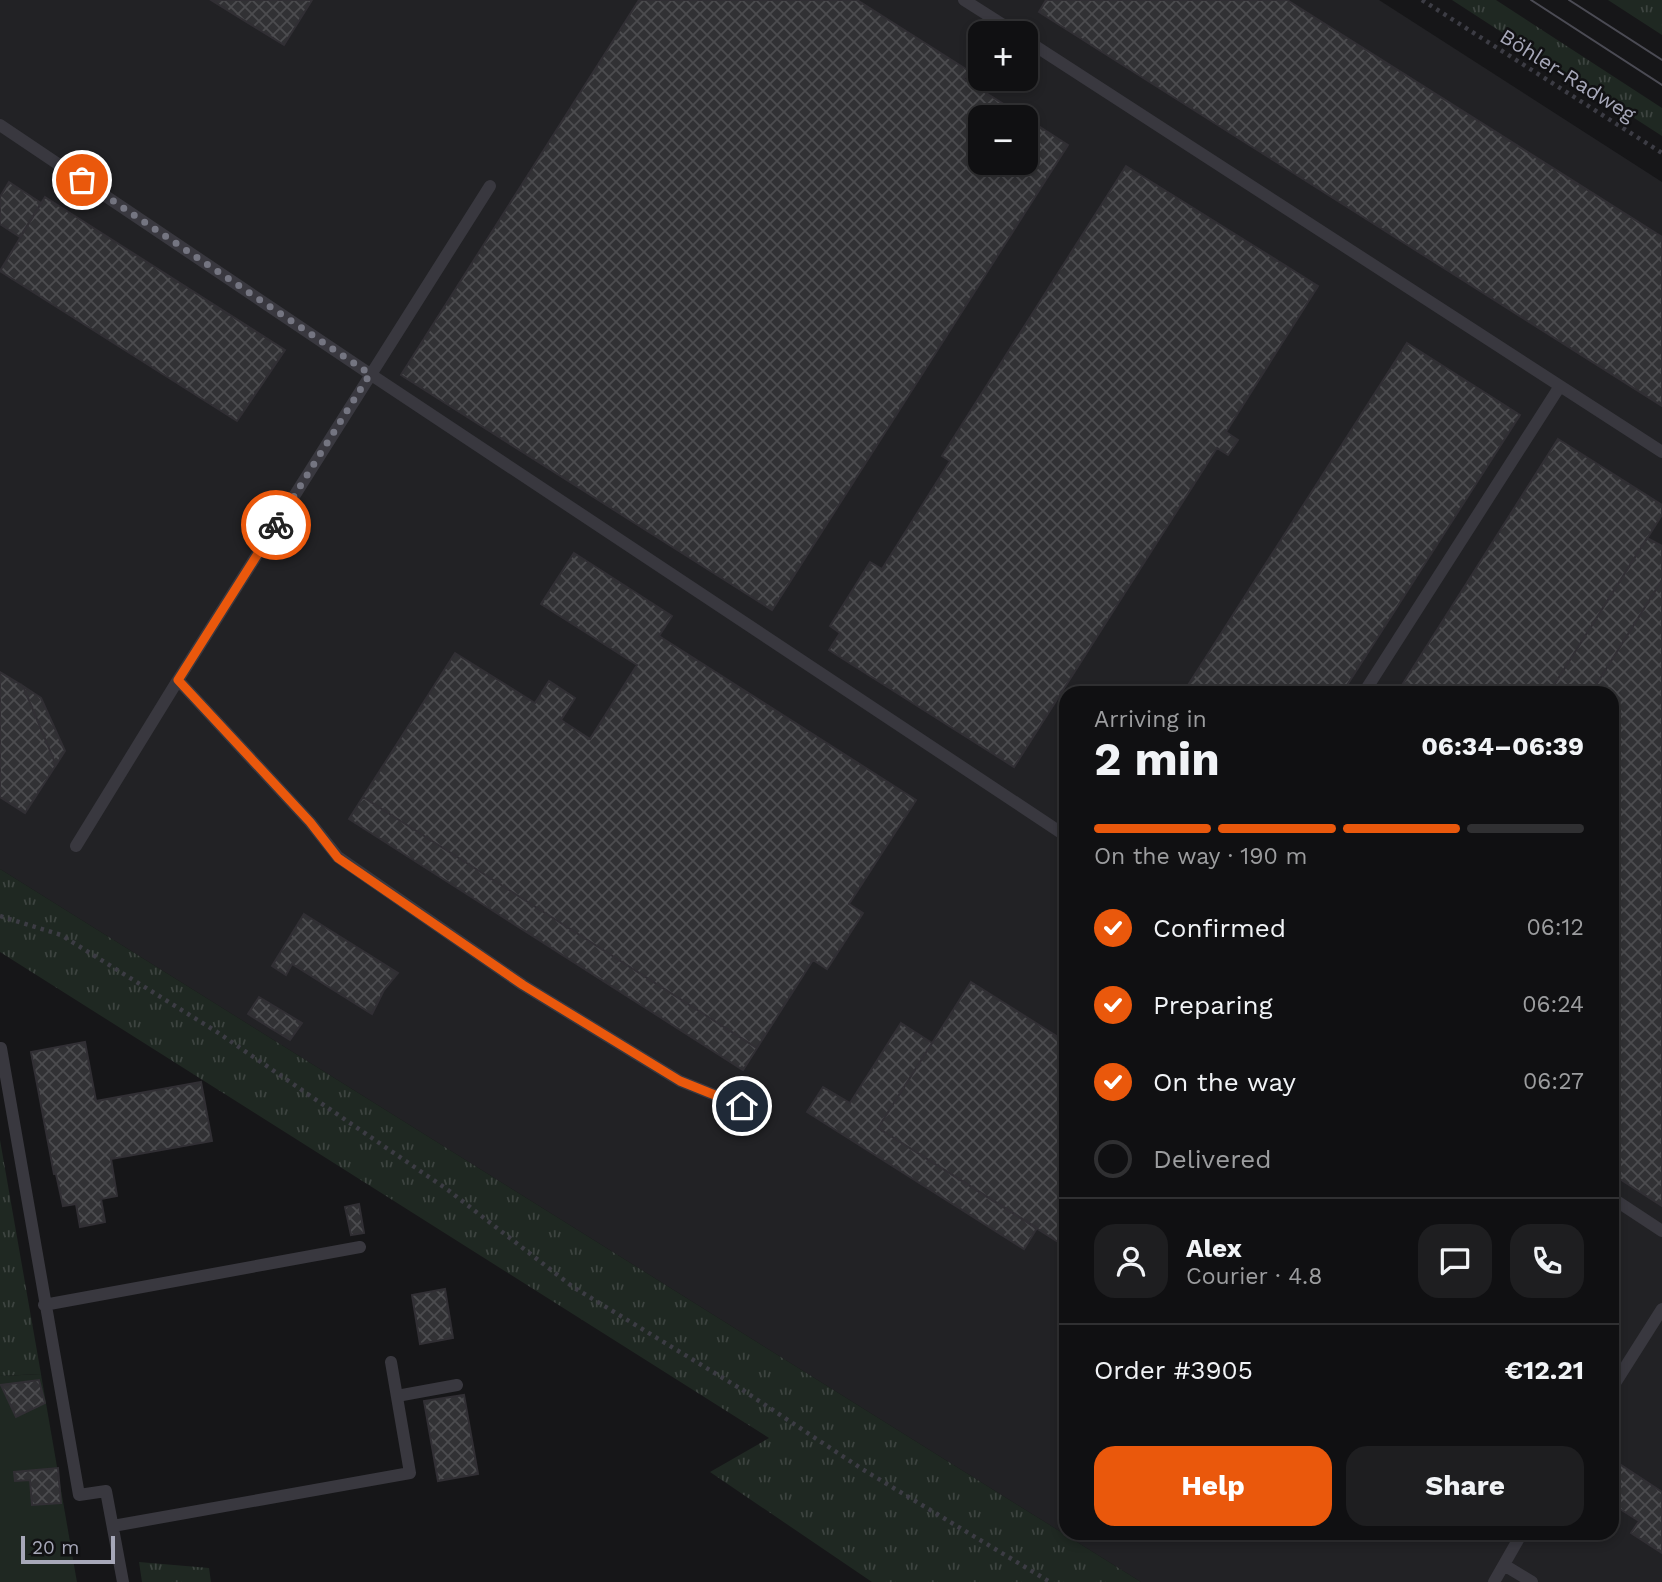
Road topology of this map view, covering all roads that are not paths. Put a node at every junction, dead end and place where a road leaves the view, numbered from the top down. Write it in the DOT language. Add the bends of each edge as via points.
graph roads {
  1 [pos="964,0"];
  2 [pos="997,21"];
  3 [pos="1038,48"];
  4 [pos="0,125"];
  5 [pos="490,186"];
  6 [pos="370,374"];
  7 [pos="1560,386"];
  8 [pos="1662,452"];
  9 [pos="178,680"];
  10 [pos="1368,686"];
  11 [pos="1059,831"];
  12 [pos="76,846"];
  13 [pos="1,1048"];
  14 [pos="742,1106"];
  15 [pos="1619,1203"];
  16 [pos="1662,1231"];
  17 [pos="360,1247"];
  18 [pos="44,1305"];
  19 [pos="1662,1309"];
  20 [pos="391,1362"];
  21 [pos="1619,1377"];
  22 [pos="457,1385"];
  23 [pos="397,1396"];
  24 [pos="113,1525"];
  25 [pos="1518,1540"];
  26 [pos="1504,1565"];
  27 [pos="122,1582"];
  28 [pos="1493,1582"];
  29 [pos="1532,1582"];
  1 -- 2 [label="lane"];
  3 -- 7 [label="lane"];
  4 -- 6 [label="lane"];
  5 -- 6 [label="lane"];
  6 -- 9 [label="lane"];
  6 -- 11 [label="lane"];
  7 -- 8 [label="lane"];
  7 -- 10 [label="lane"];
  9 -- 12 [label="lane"];
  9 -- 14 [label="lane" via="338,858 523,985 680,1081"];
  13 -- 18 [label="lane"];
  15 -- 16 [label="lane"];
  17 -- 18 [label="lane"];
  18 -- 24 [label="lane" via="79,1495 106,1491"];
  19 -- 21 [label="lane"];
  20 -- 23 [label="lane"];
  22 -- 23 [label="lane"];
  23 -- 24 [label="lane" via="410,1473"];
  24 -- 27 [label="lane"];
  25 -- 26 [label="lane"];
  26 -- 28 [label="lane"];
  26 -- 29 [label="lane"];
}
